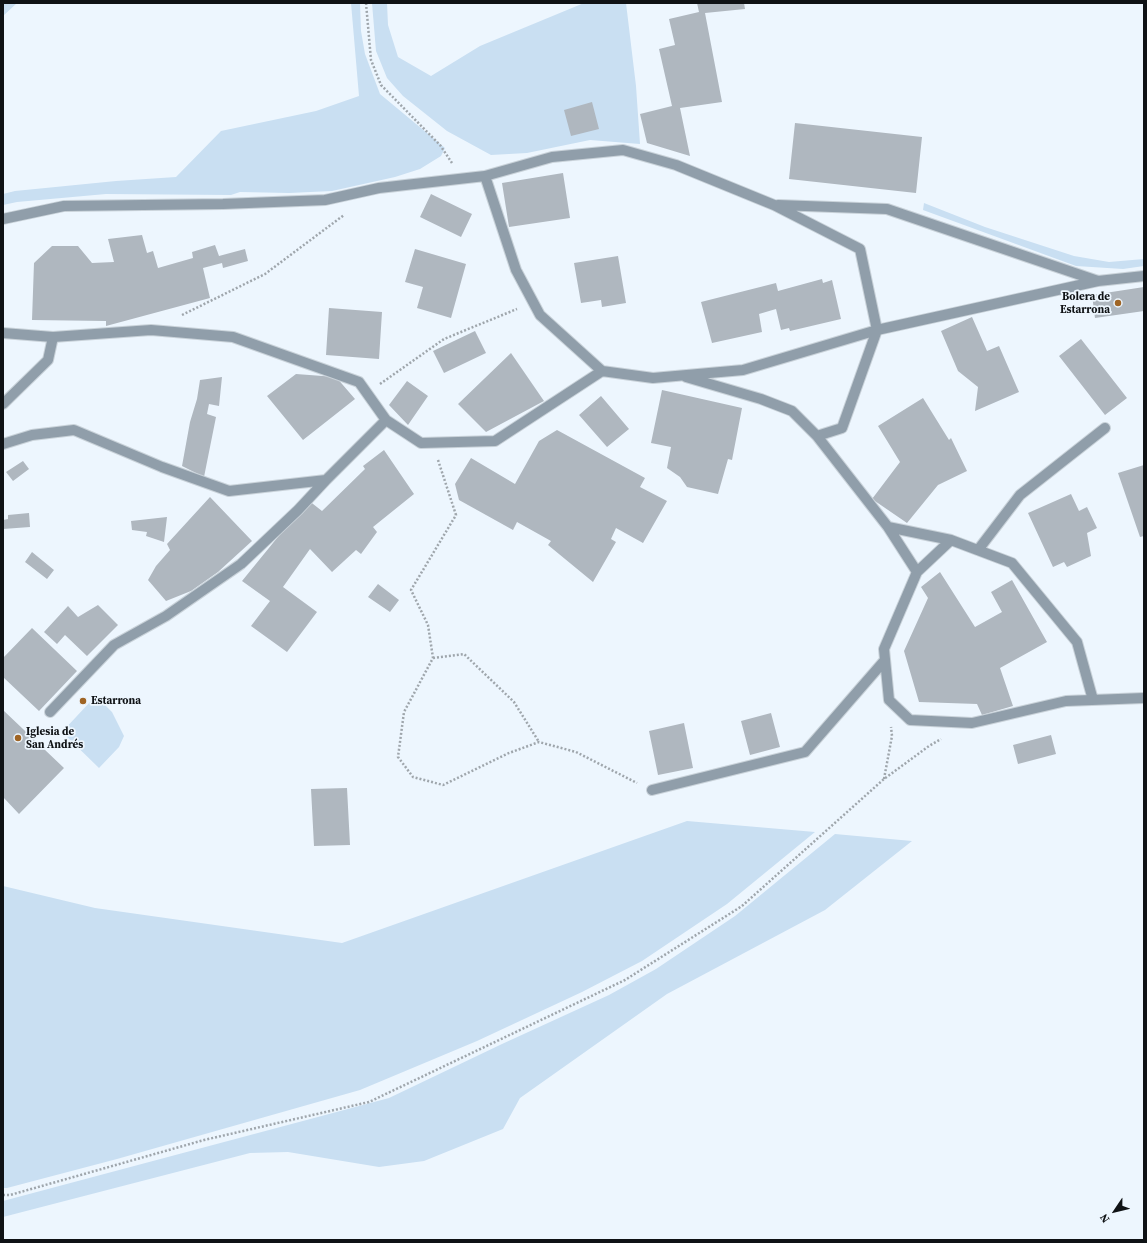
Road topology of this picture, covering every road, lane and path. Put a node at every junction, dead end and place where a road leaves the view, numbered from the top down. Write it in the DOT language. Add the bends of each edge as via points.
graph roads {
  1 [pos="366,3"];
  2 [pos="485,176"];
  3 [pos="463,178"];
  4 [pos="774,205"];
  5 [pos="347,212"];
  6 [pos="3,219"];
  7 [pos="1144,276"];
  8 [pos="1098,281"];
  9 [pos="533,302"];
  10 [pos="180,316"];
  11 [pos="877,330"];
  12 [pos="3,333"];
  13 [pos="53,337"];
  14 [pos="602,372"];
  15 [pos="680,376"];
  16 [pos="366,393"];
  17 [pos="3,404"];
  18 [pos="386,420"];
  19 [pos="1105,428"];
  20 [pos="817,436"];
  21 [pos="432,443"];
  22 [pos="3,444"];
  23 [pos="326,480"];
  24 [pos="888,527"];
  25 [pos="951,540"];
  26 [pos="978,550"];
  27 [pos="917,572"];
  28 [pos="433,658"];
  29 [pos="885,660"];
  30 [pos="1144,698"];
  31 [pos="890,700"];
  32 [pos="1093,700"];
  33 [pos="50,712"];
  34 [pos="972,724"];
  35 [pos="539,742"];
  36 [pos="884,780"];
  37 [pos="652,790"];
  38 [pos="3,1195"];
  1 -- 3 [label="path" via="371,60 381,85 440,145"];
  2 -- 3 [label="street"];
  2 -- 4 [label="street" via="552,157 623,150 676,166"];
  2 -- 9 [label="street" via="516,270"];
  3 -- 6 [label="street" via="379,188 325,200 64,206"];
  4 -- 8 [label="street" via="887,209"];
  4 -- 11 [label="street" via="860,248"];
  5 -- 10 [label="path" via="265,274"];
  7 -- 8 [label="street"];
  8 -- 11 [label="street"];
  9 -- 14 [label="street" via="540,315"];
  9 -- 16 [label="path" via="444,339"];
  11 -- 15 [label="street" via="743,370"];
  11 -- 20 [label="street" via="842,428"];
  12 -- 13 [label="street"];
  13 -- 16 [label="street" via="151,330 233,336 359,382"];
  13 -- 17 [label="street" via="48,360"];
  14 -- 15 [label="street" via="653,378"];
  14 -- 21 [label="street" via="495,441"];
  15 -- 20 [label="street" via="761,399 792,411"];
  16 -- 18 [label="street"];
  18 -- 21 [label="street" via="421,443"];
  18 -- 23 [label="street"];
  19 -- 26 [label="street" via="1020,495"];
  20 -- 24 [label="street"];
  21 -- 28 [label="path" via="456,515 411,590 428,625"];
  22 -- 23 [label="street" via="32,435 74,430 162,467 229,491"];
  23 -- 33 [label="street" via="241,564 166,616 114,645"];
  24 -- 25 [label="street"];
  24 -- 27 [label="street"];
  25 -- 26 [label="street"];
  25 -- 27 [label="street"];
  26 -- 32 [label="street" via="1012,563 1077,642"];
  27 -- 29 [label="street" via="884,649"];
  28 -- 35 [label="path" via="464,654 514,702"];
  28 -- 35 [label="path" via="404,712 398,756 413,777 443,785 509,753"];
  29 -- 31 [label="street"];
  29 -- 37 [label="street" via="805,752"];
  30 -- 32 [label="street"];
  31 -- 34 [label="street" via="910,720"];
  31 -- 36 [label="path" via="892,736"];
  32 -- 34 [label="street" via="1066,700"];
  34 -- 36 [label="path" via="929,746"];
  35 -- 37 [label="path" via="576,752"];
  36 -- 38 [label="path" via="742,906 625,980 369,1102 204,1140"];
}
